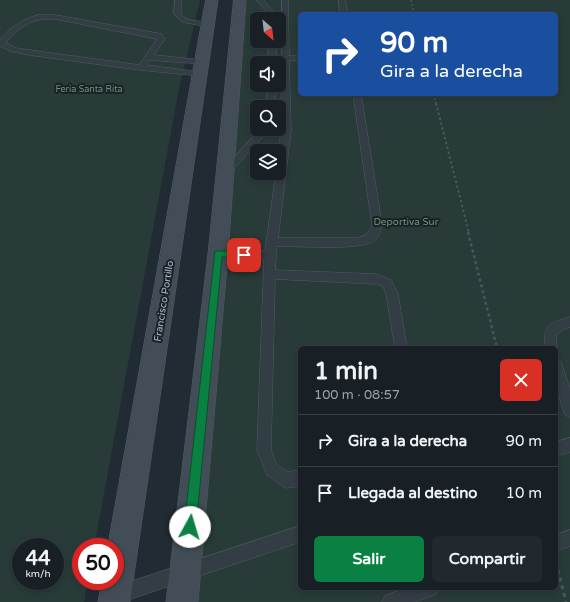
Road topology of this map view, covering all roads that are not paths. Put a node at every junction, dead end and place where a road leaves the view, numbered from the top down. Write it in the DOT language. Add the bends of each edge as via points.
graph roads {
  1 [pos="178,0"];
  2 [pos="212,0"];
  3 [pos="240,0"];
  4 [pos="260,0"];
  5 [pos="285,0"];
  6 [pos="342,0"];
  7 [pos="270,12"];
  8 [pos="344,12"];
  9 [pos="208,25"];
  10 [pos="286,56"];
  11 [pos="148,57"];
  12 [pos="286,58"];
  13 [pos="298,58"];
  14 [pos="140,68"];
  15 [pos="201,68"];
  16 [pos="286,92"];
  17 [pos="357,96"];
  18 [pos="259,136"];
  19 [pos="225,173"];
  20 [pos="272,242"];
  21 [pos="218,254"];
  22 [pos="270,256"];
  23 [pos="269,274"];
  24 [pos="570,322"];
  25 [pos="401,346"];
  26 [pos="551,346"];
  27 [pos="558,372"];
  28 [pos="570,410"];
  29 [pos="570,445"];
  30 [pos="558,448"];
  31 [pos="298,478"];
  32 [pos="298,535"];
  33 [pos="570,538"];
  34 [pos="558,542"];
  35 [pos="185,572"];
  36 [pos="424,590"];
  37 [pos="114,599"];
  38 [pos="182,602"];
  39 [pos="391,602"];
  1 -- 9 [label="lane" via="176,10 180,18"];
  2 -- 9 [label="main road, Francisco Portillo"];
  3 -- 19 [label="main road"];
  4 -- 7 [label="lane"];
  5 -- 10 [label="lane"];
  6 -- 8 [label="lane"];
  9 -- 15 [label="main road, Francisco Portillo"];
  11 -- 14 [label="lane"];
  11 -- 14 [label="lane" via="161,39 159,36 55,17 24,20 2,44 13,49"];
  11 -- 15 [label="lane"];
  12 -- 13 [label="lane"];
  14 -- 15 [label="lane"];
  15 -- 37 [label="main road, Francisco Portillo"];
  16 -- 20 [label="lane" via="286,131"];
  17 -- 20 [label="lane" via="377,224 375,233 369,239 356,242"];
  18 -- 19 [label="lane"];
  19 -- 21 [label="main road"];
  20 -- 22 [label="lane"];
  21 -- 22 [label="lane"];
  21 -- 35 [label="main road"];
  22 -- 23 [label="lane"];
  23 -- 25 [label="lane" via="375,278 387,283 392,294"];
  23 -- 31 [label="lane" via="264,450 272,470 286,480"];
  24 -- 26 [label="lane" via="560,325 550,333"];
  27 -- 28 [label="lane"];
  29 -- 30 [label="lane"];
  32 -- 35 [label="lane"];
  33 -- 34 [label="lane"];
  35 -- 37 [label="lane"];
  35 -- 38 [label="main road"];
  36 -- 39 [label="lane"];
}
